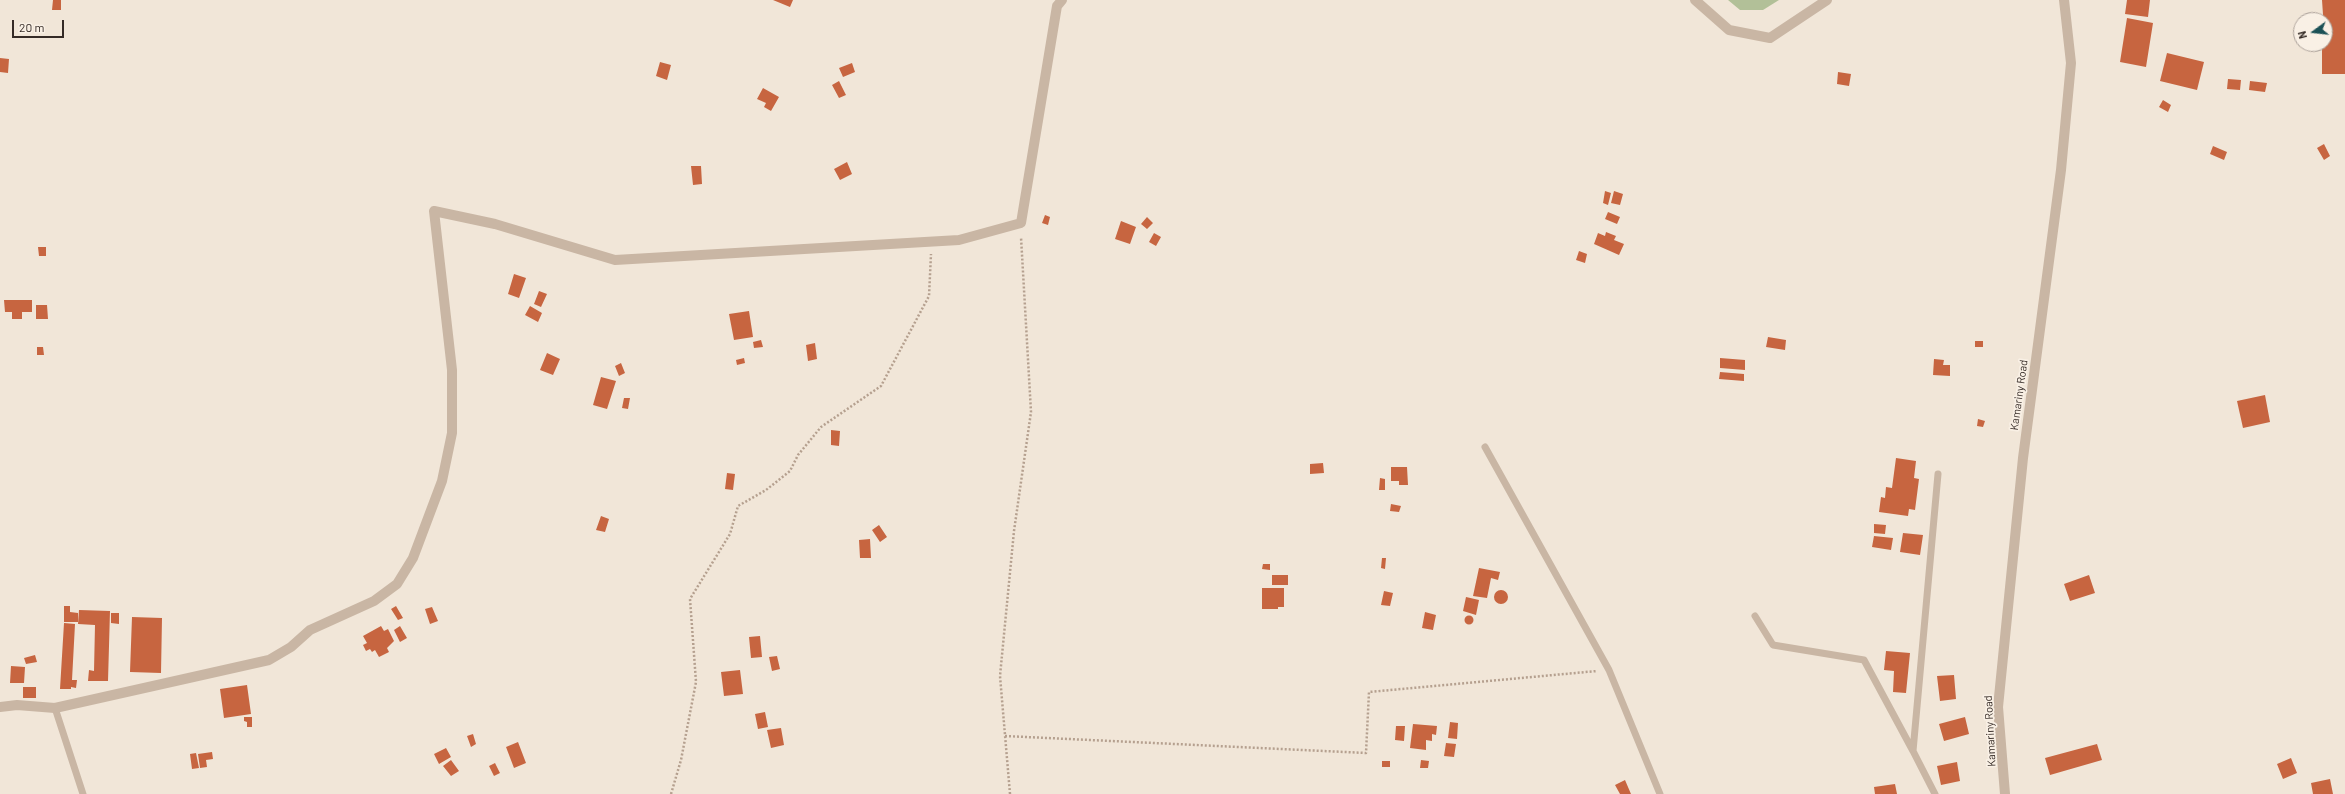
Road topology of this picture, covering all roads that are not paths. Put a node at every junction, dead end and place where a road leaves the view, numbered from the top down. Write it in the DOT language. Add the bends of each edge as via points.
graph roads {
  1 [pos="1062,0"];
  2 [pos="1695,0"];
  3 [pos="1827,0"];
  4 [pos="2064,0"];
  5 [pos="1485,447"];
  6 [pos="1938,474"];
  7 [pos="1755,616"];
  8 [pos="0,707"];
  9 [pos="55,708"];
  10 [pos="1913,752"];
  11 [pos="84,794"];
  12 [pos="1660,794"];
  13 [pos="1935,794"];
  14 [pos="2005,794"];
  1 -- 9 [label="street" via="1057,6 1021,223 959,240 615,260 495,224 434,211 452,370 452,433 439,488 413,558 397,584 374,601 310,630 291,647 269,660"];
  2 -- 3 [label="street" via="1729,30 1770,38"];
  4 -- 14 [label="street, Kamariny Road" via="2070,63 2061,170 2023,458 1998,707"];
  5 -- 12 [label="lane" via="1609,670"];
  6 -- 10 [label="lane"];
  7 -- 10 [label="lane" via="1773,645 1864,660"];
  8 -- 9 [label="street"];
  9 -- 11 [label="lane"];
  10 -- 13 [label="lane"];
}
